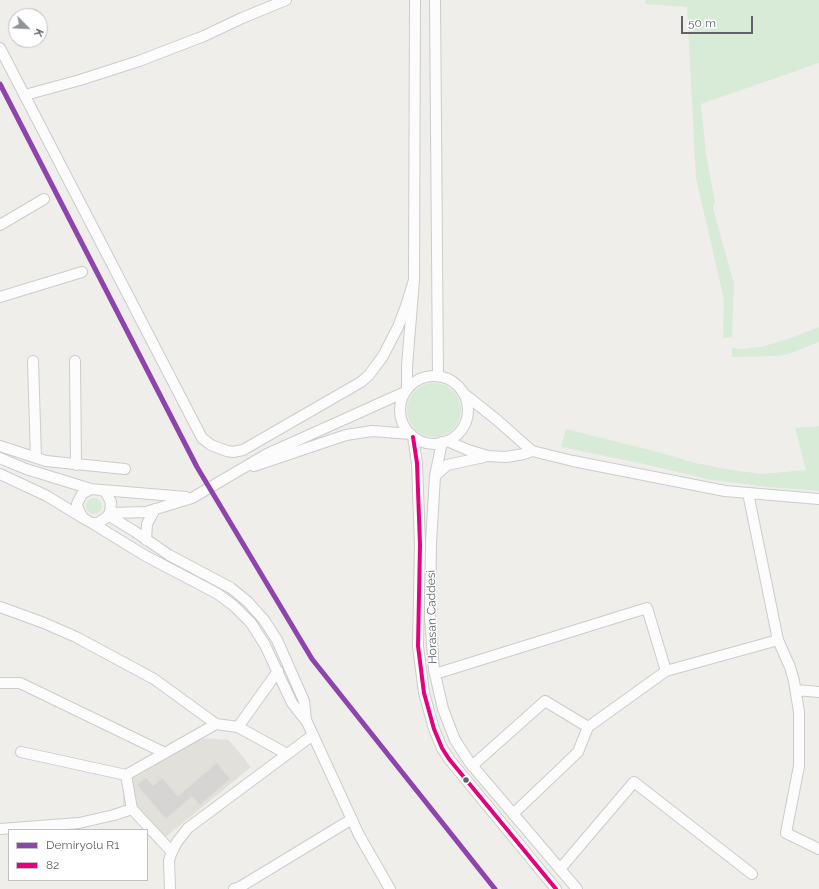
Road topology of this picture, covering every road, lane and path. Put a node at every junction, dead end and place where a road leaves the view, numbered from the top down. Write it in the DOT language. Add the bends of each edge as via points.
graph roads {
  1 [pos="286,0"];
  2 [pos="415,0"];
  3 [pos="435,0"];
  4 [pos="0,48"];
  5 [pos="25,95"];
  6 [pos="44,199"];
  7 [pos="0,225"];
  8 [pos="82,272"];
  9 [pos="414,280"];
  10 [pos="0,297"];
  11 [pos="33,360"];
  12 [pos="75,361"];
  13 [pos="438,376"];
  14 [pos="406,391"];
  15 [pos="463,393"];
  16 [pos="412,435"];
  17 [pos="444,441"];
  18 [pos="0,446"];
  19 [pos="532,451"];
  20 [pos="488,456"];
  21 [pos="0,458"];
  22 [pos="36,458"];
  23 [pos="76,464"];
  24 [pos="125,469"];
  25 [pos="233,473"];
  26 [pos="0,474"];
  27 [pos="435,476"];
  28 [pos="96,490"];
  29 [pos="748,493"];
  30 [pos="192,498"];
  31 [pos="819,499"];
  32 [pos="155,509"];
  33 [pos="109,514"];
  34 [pos="83,518"];
  35 [pos="92,523"];
  36 [pos="146,540"];
  37 [pos="0,607"];
  38 [pos="778,640"];
  39 [pos="278,671"];
  40 [pos="666,671"];
  41 [pos="435,674"];
  42 [pos="0,683"];
  43 [pos="796,690"];
  44 [pos="819,692"];
  45 [pos="307,722"];
  46 [pos="216,724"];
  47 [pos="238,726"];
  48 [pos="588,727"];
  49 [pos="313,735"];
  50 [pos="22,752"];
  51 [pos="165,753"];
  52 [pos="287,754"];
  53 [pos="472,766"];
  54 [pos="126,775"];
  55 [pos="132,809"];
  56 [pos="513,814"];
  57 [pos="352,819"];
  58 [pos="0,829"];
  59 [pos="819,849"];
  60 [pos="172,852"];
  61 [pos="560,869"];
  62 [pos="752,874"];
  63 [pos="170,889"];
  64 [pos="234,889"];
  65 [pos="390,889"];
  66 [pos="556,889"];
  67 [pos="577,889"];
  1 -- 5 [label="street" via="139,61"];
  2 -- 9 [label="street"];
  3 -- 13 [label="street"];
  4 -- 5 [label="street"];
  5 -- 9 [label="street" via="202,438 216,448 233,452 243,450 361,382 383,356 398,327"];
  6 -- 7 [label="street"];
  8 -- 10 [label="street"];
  9 -- 14 [label="street"];
  11 -- 22 [label="street"];
  12 -- 23 [label="street"];
  13 -- 14 [label="street" via="420,379"];
  13 -- 15 [label="street" via="454,383"];
  14 -- 16 [label="street" via="400,413 404,426"];
  14 -- 25 [label="street" via="282,447"];
  15 -- 17 [label="street" via="467,407 465,421 458,433"];
  15 -- 19 [label="street"];
  16 -- 17 [label="street" via="426,442"];
  16 -- 25 [label="street" via="372,431 346,435"];
  16 -- 66 [label="street, Horasan Caddesi" via="417,463 420,545 418,646 424,693 434,730 452,764"];
  17 -- 20 [label="street"];
  17 -- 27 [label="street, Horasan Caddesi"];
  18 -- 22 [label="street"];
  19 -- 20 [label="street" via="511,457"];
  19 -- 29 [label="street" via="725,491"];
  20 -- 27 [label="street" via="447,465"];
  21 -- 28 [label="street" via="26,469"];
  22 -- 23 [label="street"];
  23 -- 24 [label="street"];
  25 -- 30 [label="street"];
  26 -- 34 [label="street" via="47,496"];
  27 -- 41 [label="street, Horasan Caddesi" via="430,617"];
  28 -- 30 [label="street"];
  28 -- 33 [label="street" via="109,497"];
  28 -- 34 [label="street" via="82,494 77,504 79,514"];
  29 -- 31 [label="street"];
  29 -- 38 [label="street"];
  30 -- 32 [label="street"];
  32 -- 33 [label="street" via="146,512"];
  32 -- 36 [label="street" via="147,524"];
  33 -- 35 [label="street" via="103,521"];
  33 -- 36 [label="street"];
  34 -- 35 [label="street"];
  35 -- 39 [label="street" via="144,555 208,588 234,606 257,631"];
  36 -- 45 [label="street" via="231,588 257,610 271,630 288,665 304,701"];
  37 -- 46 [label="street" via="60,630 154,679"];
  38 -- 40 [label="street"];
  38 -- 43 [label="street" via="790,667"];
  39 -- 45 [label="street" via="292,703"];
  39 -- 47 [label="street"];
  40 -- 41 [label="street" via="647,608"];
  40 -- 48 [label="street"];
  41 -- 53 [label="street, Horasan Caddesi" via="449,727"];
  42 -- 51 [label="street" via="20,683"];
  43 -- 44 [label="street"];
  43 -- 59 [label="street" via="799,712 799,766 786,833"];
  45 -- 49 [label="street"];
  46 -- 47 [label="street"];
  46 -- 51 [label="street"];
  47 -- 52 [label="street"];
  48 -- 53 [label="street" via="545,701"];
  48 -- 56 [label="street" via="578,752"];
  49 -- 52 [label="street"];
  49 -- 57 [label="street"];
  50 -- 54 [label="street"];
  51 -- 54 [label="street"];
  52 -- 60 [label="street" via="188,828"];
  53 -- 56 [label="street, Horasan Caddesi"];
  54 -- 55 [label="street"];
  55 -- 58 [label="street" via="79,824"];
  55 -- 60 [label="street"];
  56 -- 61 [label="street, Horasan Caddesi"];
  57 -- 64 [label="street"];
  57 -- 65 [label="street"];
  60 -- 63 [label="street" via="169,861"];
  61 -- 62 [label="street" via="634,782"];
  61 -- 67 [label="street, Horasan Caddesi"];
}
